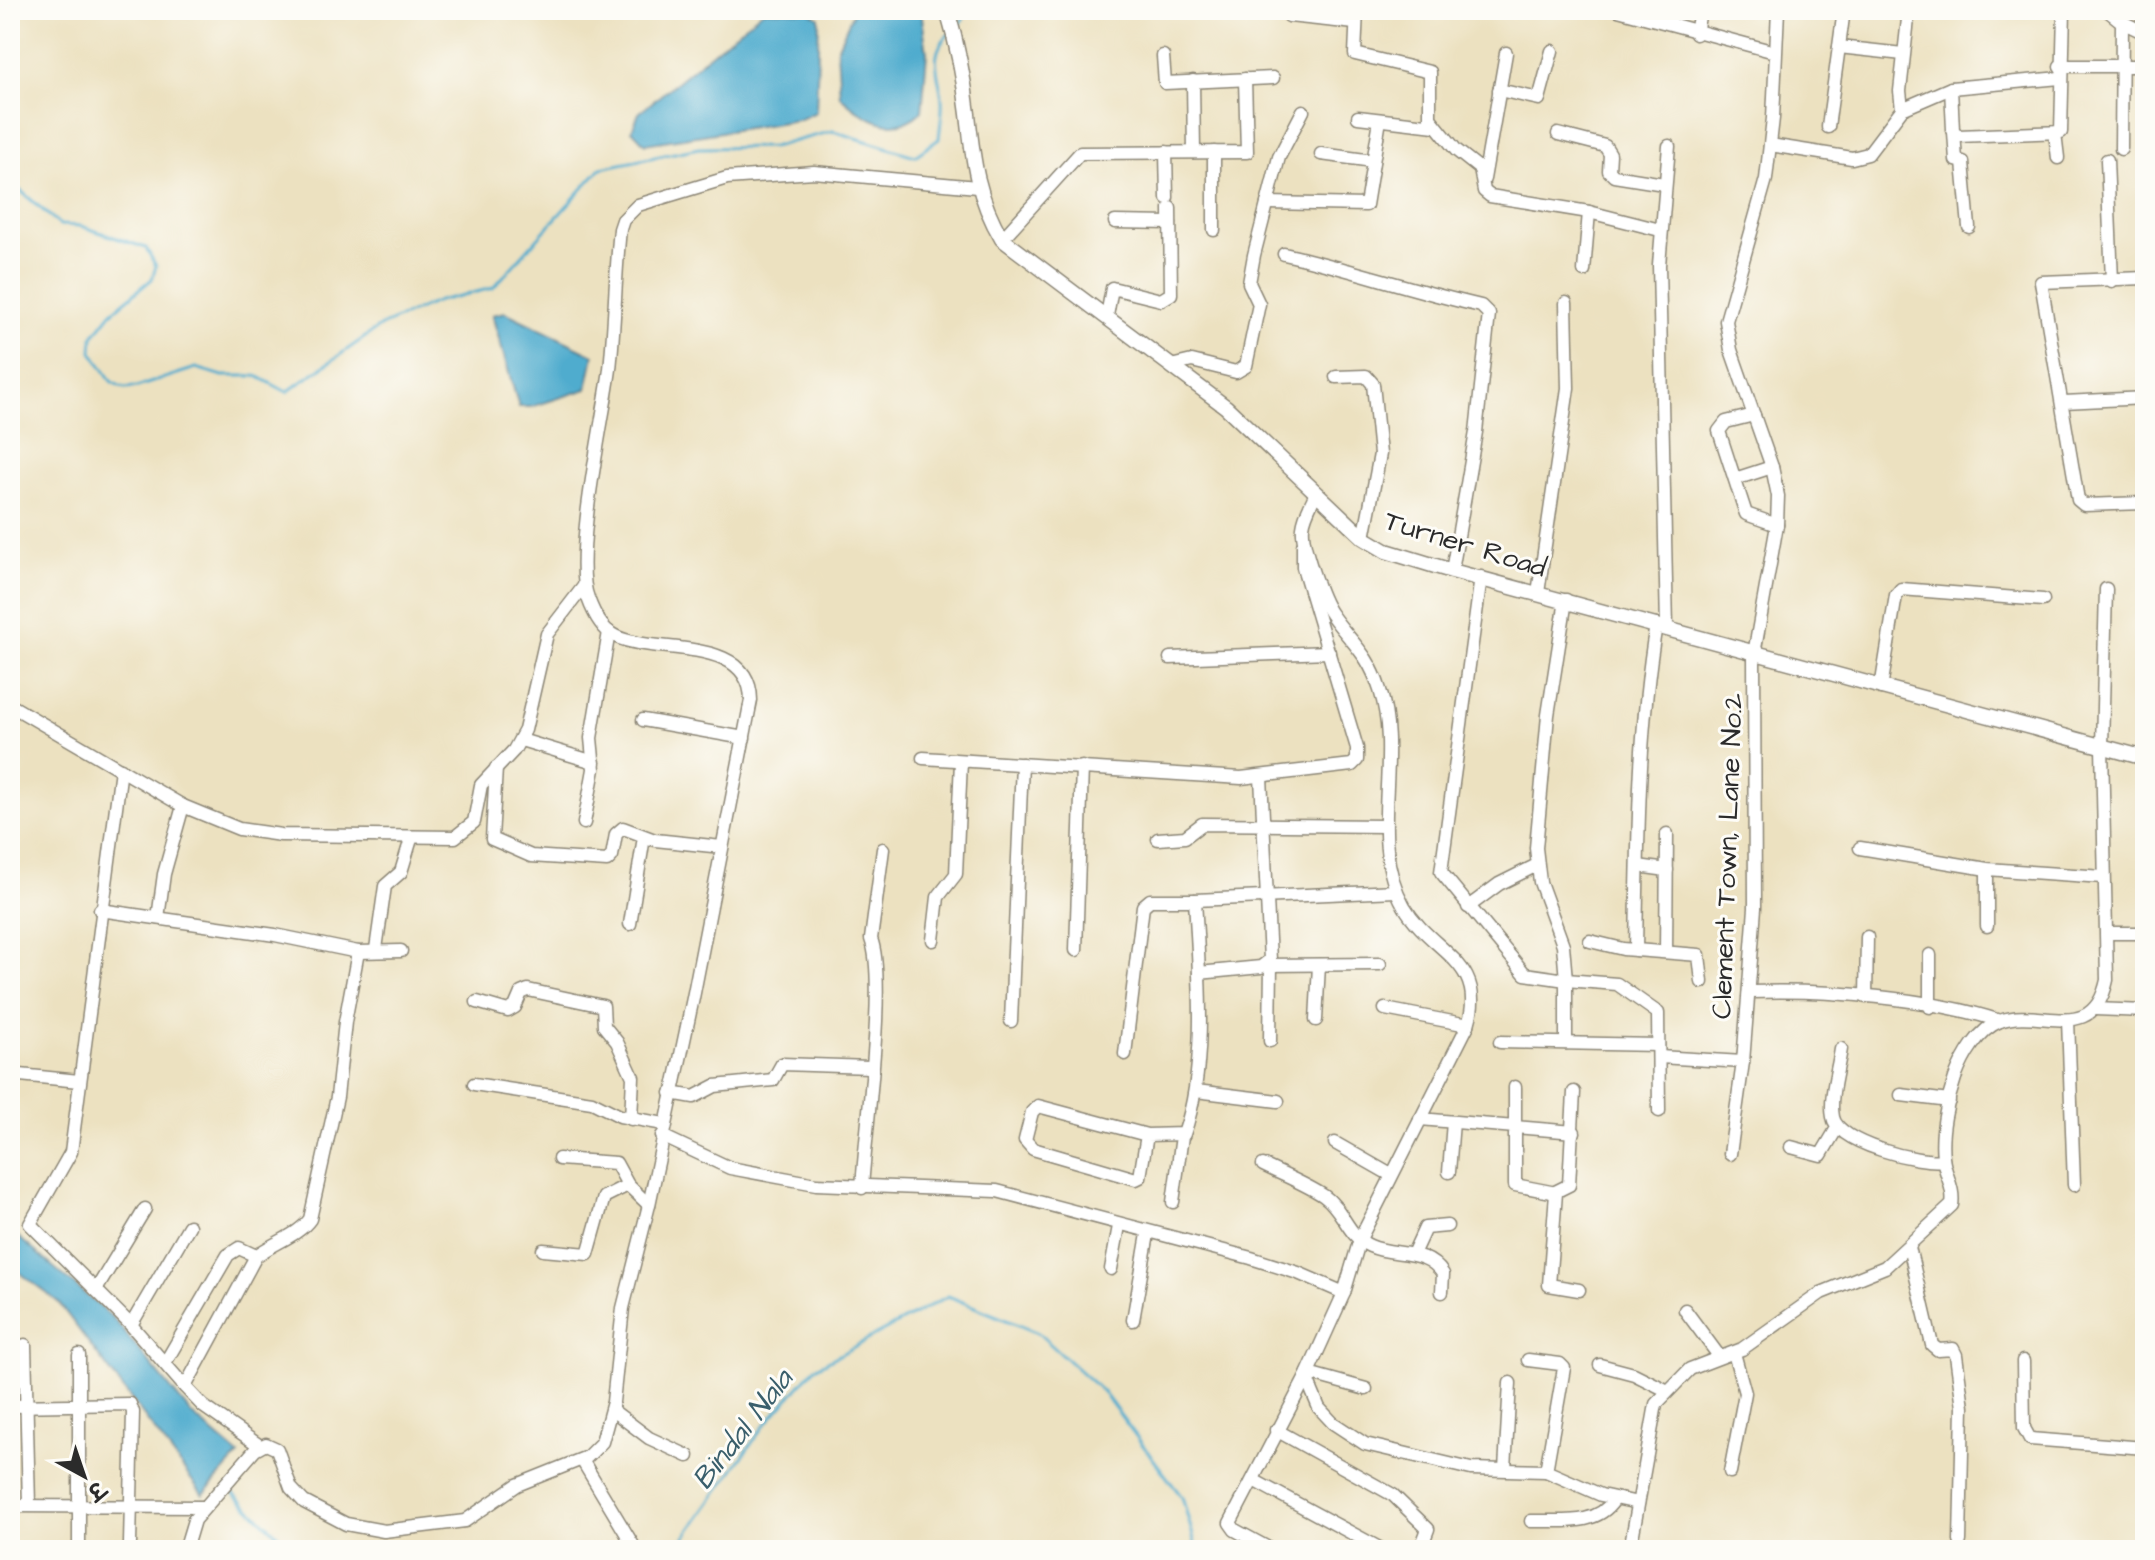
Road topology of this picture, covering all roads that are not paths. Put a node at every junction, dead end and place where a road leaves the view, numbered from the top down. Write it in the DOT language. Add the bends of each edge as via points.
graph roads {
  1 [pos="947,10"];
  2 [pos="1290,10"];
  3 [pos="1618,10"];
  4 [pos="1700,10"];
  5 [pos="1778,10"];
  6 [pos="1844,10"];
  7 [pos="1909,10"];
  8 [pos="2064,10"];
  9 [pos="2107,10"];
  10 [pos="1356,16"];
  11 [pos="2122,22"];
  12 [pos="2145,33"];
  13 [pos="1696,34"];
  14 [pos="1839,47"];
  15 [pos="1552,51"];
  16 [pos="1775,52"];
  17 [pos="1506,53"];
  18 [pos="1903,54"];
  19 [pos="1163,56"];
  20 [pos="2120,66"];
  21 [pos="2145,66"];
  22 [pos="2060,72"];
  23 [pos="1273,78"];
  24 [pos="1245,79"];
  25 [pos="1193,81"];
  26 [pos="1951,88"];
  27 [pos="1499,90"];
  28 [pos="1902,109"];
  29 [pos="1303,111"];
  30 [pos="1358,117"];
  31 [pos="1380,120"];
  32 [pos="1435,126"];
  33 [pos="1828,127"];
  34 [pos="1954,132"];
  35 [pos="2055,133"];
  36 [pos="1558,134"];
  37 [pos="1770,145"];
  38 [pos="1669,146"];
  39 [pos="2121,149"];
  40 [pos="1166,152"];
  41 [pos="1194,152"];
  42 [pos="1214,152"];
  43 [pos="1321,154"];
  44 [pos="2058,158"];
  45 [pos="2107,160"];
  46 [pos="1373,161"];
  47 [pos="1484,179"];
  48 [pos="1664,184"];
  49 [pos="977,187"];
  50 [pos="1267,203"];
  51 [pos="1589,212"];
  52 [pos="1115,222"];
  53 [pos="1170,223"];
  54 [pos="1969,227"];
  55 [pos="1214,230"];
  56 [pos="1660,230"];
  57 [pos="1002,239"];
  58 [pos="1284,254"];
  59 [pos="1584,271"];
  60 [pos="2145,278"];
  61 [pos="2112,281"];
  62 [pos="1566,303"];
  63 [pos="1107,316"];
  64 [pos="1175,365"];
  65 [pos="1336,377"];
  66 [pos="2145,398"];
  67 [pos="2064,402"];
  68 [pos="1754,415"];
  69 [pos="1772,467"];
  70 [pos="1735,479"];
  71 [pos="1316,493"];
  72 [pos="2145,503"];
  73 [pos="1777,525"];
  74 [pos="1303,538"];
  75 [pos="1364,538"];
  76 [pos="1452,571"];
  77 [pos="1481,577"];
  78 [pos="584,586"];
  79 [pos="2106,589"];
  80 [pos="1538,593"];
  81 [pos="1566,600"];
  82 [pos="2043,600"];
  83 [pos="1662,627"];
  84 [pos="609,632"];
  85 [pos="1329,652"];
  86 [pos="1754,654"];
  87 [pos="1170,658"];
  88 [pos="1881,688"];
  89 [pos="10,705"];
  90 [pos="643,720"];
  91 [pos="744,738"];
  92 [pos="521,740"];
  93 [pos="2102,746"];
  94 [pos="923,758"];
  95 [pos="2145,758"];
  96 [pos="961,761"];
  97 [pos="594,762"];
  98 [pos="1022,764"];
  99 [pos="1082,767"];
  100 [pos="496,768"];
  101 [pos="121,769"];
  102 [pos="1261,777"];
  103 [pos="183,806"];
  104 [pos="584,823"];
  105 [pos="1262,824"];
  106 [pos="1385,826"];
  107 [pos="1667,834"];
  108 [pos="644,837"];
  109 [pos="411,839"];
  110 [pos="1158,839"];
  111 [pos="722,847"];
  112 [pos="1860,848"];
  113 [pos="883,849"];
  114 [pos="1537,865"];
  115 [pos="1638,866"];
  116 [pos="1987,869"];
  117 [pos="1667,870"];
  118 [pos="2103,877"];
  119 [pos="1396,891"];
  120 [pos="1268,898"];
  121 [pos="1195,900"];
  122 [pos="1468,907"];
  123 [pos="100,910"];
  124 [pos="158,918"];
  125 [pos="630,924"];
  126 [pos="1987,926"];
  127 [pos="2108,933"];
  128 [pos="2145,933"];
  129 [pos="1867,937"];
  130 [pos="933,940"];
  131 [pos="1590,941"];
  132 [pos="376,949"];
  133 [pos="1076,950"];
  134 [pos="1636,950"];
  135 [pos="401,951"];
  136 [pos="358,952"];
  137 [pos="1666,952"];
  138 [pos="1930,955"];
  139 [pos="1380,964"];
  140 [pos="1268,965"];
  141 [pos="1319,965"];
  142 [pos="1199,973"];
  143 [pos="1566,980"];
  144 [pos="1702,982"];
  145 [pos="1750,992"];
  146 [pos="1866,997"];
  147 [pos="477,1002"];
  148 [pos="1930,1007"];
  149 [pos="1385,1009"];
  150 [pos="2095,1009"];
  151 [pos="2145,1011"];
  152 [pos="1316,1020"];
  153 [pos="2068,1020"];
  154 [pos="1011,1021"];
  155 [pos="2000,1021"];
  156 [pos="1468,1025"];
  157 [pos="1270,1041"];
  158 [pos="1500,1042"];
  159 [pos="1566,1043"];
  160 [pos="1841,1049"];
  161 [pos="1659,1051"];
  162 [pos="1125,1054"];
  163 [pos="1743,1062"];
  164 [pos="870,1067"];
  165 [pos="10,1074"];
  166 [pos="79,1081"];
  167 [pos="474,1084"];
  168 [pos="1515,1087"];
  169 [pos="1196,1091"];
  170 [pos="1574,1092"];
  171 [pos="671,1093"];
  172 [pos="1901,1095"];
  173 [pos="1278,1101"];
  174 [pos="1949,1101"];
  175 [pos="1659,1111"];
  176 [pos="631,1119"];
  177 [pos="1420,1119"];
  178 [pos="1453,1122"];
  179 [pos="1515,1127"];
  180 [pos="1837,1128"];
  181 [pos="663,1130"];
  182 [pos="1574,1132"];
  183 [pos="1147,1135"];
  184 [pos="1182,1136"];
  185 [pos="1335,1143"];
  186 [pos="1791,1147"];
  187 [pos="1730,1154"];
  188 [pos="559,1159"];
  189 [pos="1943,1160"];
  190 [pos="1263,1165"];
  191 [pos="1449,1172"];
  192 [pos="1391,1175"];
  193 [pos="628,1185"];
  194 [pos="2074,1185"];
  195 [pos="862,1188"];
  196 [pos="1555,1192"];
  197 [pos="1173,1202"];
  198 [pos="649,1205"];
  199 [pos="145,1209"];
  200 [pos="189,1226"];
  201 [pos="1119,1226"];
  202 [pos="1447,1226"];
  203 [pos="1148,1234"];
  204 [pos="1360,1239"];
  205 [pos="1909,1247"];
  206 [pos="543,1250"];
  207 [pos="1413,1254"];
  208 [pos="256,1256"];
  209 [pos="1111,1269"];
  210 [pos="96,1290"];
  211 [pos="1579,1290"];
  212 [pos="1442,1292"];
  213 [pos="1344,1293"];
  214 [pos="1685,1310"];
  215 [pos="1133,1320"];
  216 [pos="131,1325"];
  217 [pos="25,1345"];
  218 [pos="1734,1353"];
  219 [pos="79,1355"];
  220 [pos="1719,1356"];
  221 [pos="1528,1360"];
  222 [pos="2023,1361"];
  223 [pos="165,1363"];
  224 [pos="1600,1365"];
  225 [pos="1307,1375"];
  226 [pos="1510,1383"];
  227 [pos="185,1387"];
  228 [pos="1366,1389"];
  229 [pos="1666,1390"];
  230 [pos="79,1404"];
  231 [pos="10,1406"];
  232 [pos="26,1406"];
  233 [pos="612,1410"];
  234 [pos="1276,1430"];
  235 [pos="257,1448"];
  236 [pos="2145,1448"];
  237 [pos="688,1456"];
  238 [pos="582,1460"];
  239 [pos="1505,1469"];
  240 [pos="1546,1471"];
  241 [pos="1730,1472"];
  242 [pos="1253,1480"];
  243 [pos="1614,1500"];
  244 [pos="1638,1503"];
  245 [pos="79,1504"];
  246 [pos="29,1505"];
  247 [pos="131,1505"];
  248 [pos="10,1506"];
  249 [pos="205,1506"];
  250 [pos="1531,1521"];
  251 [pos="1960,1541"];
  252 [pos="130,1544"];
  253 [pos="79,1545"];
  254 [pos="185,1550"];
  255 [pos="636,1550"];
  256 [pos="1272,1550"];
  257 [pos="1383,1550"];
  258 [pos="1420,1550"];
  259 [pos="1630,1550"];
  1 -- 49 [label="main road, Turner Road" via="959,52"];
  2 -- 10 [label="street" via="1289,16"];
  3 -- 13 [label="street"];
  4 -- 13 [label="street"];
  5 -- 16 [label="street, Clement Town, Lane No.2"];
  6 -- 14 [label="street"];
  7 -- 18 [label="street"];
  8 -- 22 [label="street"];
  9 -- 11 [label="street"];
  10 -- 32 [label="street" via="1357,56 1430,72 1428,111"];
  11 -- 12 [label="street"];
  11 -- 20 [label="street"];
  13 -- 16 [label="street"];
  14 -- 18 [label="street"];
  14 -- 33 [label="street"];
  15 -- 27 [label="street" via="1539,99"];
  16 -- 37 [label="street, Clement Town, Lane No.2"];
  17 -- 27 [label="street"];
  18 -- 28 [label="street"];
  19 -- 25 [label="street" via="1165,83"];
  20 -- 21 [label="street"];
  20 -- 22 [label="street"];
  20 -- 39 [label="street"];
  22 -- 26 [label="street"];
  22 -- 35 [label="street" via="2061,132"];
  23 -- 24 [label="street"];
  24 -- 25 [label="street"];
  24 -- 42 [label="street" via="1247,152"];
  25 -- 41 [label="street"];
  26 -- 28 [label="street"];
  26 -- 34 [label="street"];
  27 -- 47 [label="street"];
  28 -- 37 [label="street" via="1868,154 1852,158"];
  29 -- 50 [label="street" via="1279,157"];
  30 -- 31 [label="street"];
  31 -- 32 [label="street"];
  31 -- 46 [label="street"];
  32 -- 47 [label="street"];
  34 -- 35 [label="street" via="1962,137"];
  34 -- 54 [label="street" via="1953,151 1963,162"];
  35 -- 44 [label="street"];
  36 -- 48 [label="street" via="1605,146 1614,176"];
  37 -- 68 [label="street, Clement Town, Lane No.2" via="1762,195 1726,321"];
  38 -- 48 [label="street"];
  40 -- 41 [label="street"];
  40 -- 53 [label="street"];
  40 -- 57 [label="street" via="1080,153"];
  41 -- 42 [label="street"];
  42 -- 55 [label="street"];
  43 -- 46 [label="street"];
  45 -- 61 [label="street"];
  46 -- 50 [label="street" via="1366,205"];
  47 -- 51 [label="street" via="1490,196"];
  48 -- 56 [label="street"];
  49 -- 57 [label="main road, Turner Road"];
  49 -- 78 [label="street" via="814,172 767,173 727,178 630,211 620,229"];
  50 -- 64 [label="street" via="1249,283 1259,304 1246,366 1236,372 1192,361"];
  51 -- 56 [label="street"];
  51 -- 59 [label="street"];
  52 -- 53 [label="street"];
  53 -- 63 [label="street" via="1171,294 1161,300 1112,288"];
  56 -- 83 [label="street"];
  57 -- 63 [label="main road, Turner Road"];
  58 -- 76 [label="street" via="1481,306 1489,314"];
  60 -- 61 [label="street"];
  61 -- 67 [label="street" via="2041,282"];
  62 -- 80 [label="street" via="1568,388"];
  63 -- 64 [label="main road, Turner Road"];
  64 -- 71 [label="main road, Turner Road"];
  65 -- 75 [label="street" via="1366,376 1373,384 1380,454"];
  66 -- 67 [label="street"];
  67 -- 72 [label="street" via="2079,504"];
  68 -- 69 [label="street, Clement Town, Lane No.2"];
  68 -- 70 [label="street" via="1719,428"];
  69 -- 70 [label="street"];
  69 -- 73 [label="street, Clement Town, Lane No.2"];
  70 -- 73 [label="street" via="1747,515"];
  71 -- 74 [label="street" via="1304,520"];
  71 -- 75 [label="main road, Turner Road"];
  73 -- 86 [label="street, Clement Town, Lane No.2"];
  74 -- 85 [label="street" via="1303,567"];
  74 -- 106 [label="street" via="1327,607 1364,652 1380,690 1389,743"];
  75 -- 76 [label="main road, Turner Road" via="1386,551"];
  76 -- 77 [label="main road, Turner Road"];
  77 -- 80 [label="main road, Turner Road"];
  77 -- 122 [label="street" via="1440,867"];
  78 -- 84 [label="street"];
  78 -- 92 [label="street" via="547,634"];
  79 -- 93 [label="street"];
  80 -- 81 [label="main road, Turner Road"];
  81 -- 83 [label="main road, Turner Road"];
  81 -- 114 [label="street" via="1548,715"];
  82 -- 88 [label="street" via="1901,589"];
  83 -- 86 [label="main road, Turner Road"];
  83 -- 115 [label="street" via="1647,678"];
  84 -- 91 [label="street" via="643,644 698,650 740,669 751,691"];
  84 -- 97 [label="street" via="591,738"];
  85 -- 87 [label="street"];
  85 -- 102 [label="street" via="1357,760 1345,768"];
  86 -- 88 [label="main road, Turner Road"];
  86 -- 145 [label="street, Clement Town, Lane No.2" via="1755,908"];
  88 -- 93 [label="main road, Turner Road"];
  89 -- 101 [label="street"];
  90 -- 91 [label="street"];
  91 -- 111 [label="street"];
  92 -- 97 [label="street"];
  92 -- 100 [label="street"];
  93 -- 95 [label="main road, Turner Road"];
  93 -- 118 [label="street"];
  94 -- 96 [label="street"];
  96 -- 98 [label="street"];
  96 -- 130 [label="street" via="956,874 938,897"];
  97 -- 104 [label="street"];
  98 -- 99 [label="street"];
  98 -- 154 [label="street"];
  99 -- 102 [label="street"];
  99 -- 133 [label="street"];
  100 -- 108 [label="street" via="495,843 531,856 604,861 612,856 619,830"];
  100 -- 109 [label="street" via="481,785 474,822 463,834"];
  101 -- 103 [label="street"];
  101 -- 123 [label="street"];
  102 -- 105 [label="street"];
  103 -- 109 [label="street" via="217,823 262,834"];
  103 -- 124 [label="street"];
  105 -- 106 [label="street"];
  105 -- 110 [label="street" via="1202,824 1185,837"];
  105 -- 120 [label="street"];
  106 -- 119 [label="street"];
  107 -- 117 [label="street"];
  108 -- 111 [label="street"];
  108 -- 125 [label="street"];
  109 -- 132 [label="street" via="401,872 385,886"];
  111 -- 171 [label="street"];
  112 -- 116 [label="street"];
  113 -- 164 [label="street" via="871,939 876,951"];
  114 -- 122 [label="street"];
  114 -- 143 [label="street" via="1563,945"];
  115 -- 117 [label="street"];
  115 -- 134 [label="street"];
  116 -- 118 [label="street"];
  116 -- 126 [label="street"];
  117 -- 137 [label="street"];
  118 -- 127 [label="street"];
  119 -- 120 [label="street"];
  119 -- 156 [label="street" via="1409,914 1471,982 1475,1003"];
  120 -- 121 [label="street"];
  120 -- 140 [label="street"];
  121 -- 142 [label="street"];
  121 -- 162 [label="street" via="1150,900 1143,906"];
  122 -- 143 [label="street" via="1525,974"];
  123 -- 124 [label="street"];
  123 -- 166 [label="street"];
  124 -- 136 [label="street"];
  127 -- 128 [label="street"];
  127 -- 150 [label="street" via="2107,980"];
  129 -- 146 [label="street"];
  131 -- 134 [label="street"];
  132 -- 135 [label="street"];
  132 -- 136 [label="street"];
  134 -- 137 [label="street"];
  136 -- 208 [label="street" via="337,1097 310,1219 304,1229"];
  137 -- 144 [label="street" via="1699,955"];
  138 -- 148 [label="street"];
  139 -- 141 [label="street"];
  140 -- 141 [label="street"];
  140 -- 142 [label="street"];
  140 -- 157 [label="street"];
  141 -- 152 [label="street"];
  142 -- 169 [label="street"];
  143 -- 159 [label="street"];
  143 -- 161 [label="street" via="1608,981 1633,993 1658,1013"];
  145 -- 146 [label="street"];
  145 -- 163 [label="street, Clement Town, Lane No.2"];
  146 -- 148 [label="street"];
  147 -- 176 [label="street" via="508,1011 528,990 603,1006 606,1029 633,1077"];
  148 -- 155 [label="street"];
  149 -- 156 [label="street"];
  150 -- 151 [label="street"];
  150 -- 153 [label="street"];
  153 -- 155 [label="street"];
  153 -- 194 [label="street"];
  155 -- 174 [label="street" via="1976,1040"];
  156 -- 177 [label="street"];
  158 -- 159 [label="street"];
  159 -- 161 [label="street"];
  160 -- 180 [label="street" via="1832,1113"];
  161 -- 163 [label="street"];
  161 -- 175 [label="street"];
  163 -- 187 [label="street, Clement Town, Lane No.2"];
  164 -- 171 [label="street" via="782,1064 773,1080 715,1086 694,1097"];
  164 -- 195 [label="street"];
  165 -- 166 [label="street"];
  166 -- 210 [label="street" via="71,1152 30,1224"];
  167 -- 176 [label="street" via="592,1102"];
  168 -- 179 [label="street"];
  169 -- 173 [label="street"];
  169 -- 184 [label="street"];
  170 -- 182 [label="street"];
  171 -- 181 [label="street"];
  172 -- 174 [label="street"];
  174 -- 189 [label="street"];
  176 -- 181 [label="street"];
  177 -- 178 [label="street"];
  177 -- 192 [label="street"];
  178 -- 179 [label="street"];
  178 -- 191 [label="street"];
  179 -- 182 [label="street"];
  179 -- 196 [label="street" via="1515,1185"];
  180 -- 186 [label="street" via="1821,1155"];
  180 -- 189 [label="street" via="1913,1160"];
  181 -- 195 [label="street" via="730,1168"];
  181 -- 198 [label="street"];
  182 -- 196 [label="street" via="1569,1185"];
  183 -- 183 [label="street" via="1136,1179 1033,1149 1025,1140 1038,1106"];
  183 -- 184 [label="street"];
  184 -- 197 [label="street"];
  185 -- 192 [label="street"];
  188 -- 193 [label="street" via="613,1162"];
  189 -- 205 [label="street" via="1952,1205"];
  190 -- 204 [label="street" via="1325,1197"];
  192 -- 204 [label="street"];
  193 -- 198 [label="street"];
  193 -- 206 [label="street" via="603,1200 588,1254"];
  195 -- 201 [label="street" via="985,1189"];
  196 -- 211 [label="street" via="1549,1285"];
  198 -- 233 [label="street" via="623,1308"];
  199 -- 210 [label="street"];
  200 -- 216 [label="street"];
  201 -- 203 [label="street"];
  201 -- 209 [label="street"];
  202 -- 207 [label="street" via="1425,1228"];
  203 -- 213 [label="street" via="1251,1258"];
  203 -- 215 [label="street"];
  204 -- 207 [label="street" via="1373,1248"];
  204 -- 213 [label="street"];
  205 -- 218 [label="street" via="1885,1267 1810,1299"];
  205 -- 251 [label="street" via="1932,1345 1953,1349 1956,1355 1963,1407"];
  207 -- 212 [label="street" via="1441,1270"];
  208 -- 223 [label="street" via="239,1248 228,1255"];
  208 -- 227 [label="street"];
  210 -- 216 [label="street"];
  213 -- 225 [label="street"];
  214 -- 220 [label="street"];
  216 -- 223 [label="street"];
  217 -- 232 [label="street"];
  218 -- 220 [label="street"];
  218 -- 241 [label="street" via="1745,1393"];
  219 -- 230 [label="street"];
  220 -- 229 [label="street" via="1690,1369"];
  221 -- 240 [label="street" via="1564,1368"];
  222 -- 236 [label="street" via="2024,1428 2030,1439"];
  223 -- 227 [label="street"];
  224 -- 229 [label="street"];
  225 -- 228 [label="street"];
  225 -- 234 [label="street"];
  225 -- 239 [label="street" via="1319,1408 1365,1444 1471,1469"];
  226 -- 239 [label="street"];
  227 -- 235 [label="street"];
  229 -- 244 [label="street" via="1656,1404"];
  230 -- 232 [label="street"];
  230 -- 245 [label="street"];
  230 -- 247 [label="street" via="130,1404"];
  231 -- 232 [label="street"];
  232 -- 246 [label="street"];
  233 -- 237 [label="street" via="649,1438"];
  233 -- 238 [label="street" via="602,1442"];
  234 -- 242 [label="street"];
  234 -- 258 [label="street" via="1393,1495 1428,1529"];
  235 -- 238 [label="street" via="277,1449 291,1488 304,1502 372,1531 465,1521 517,1485"];
  235 -- 249 [label="street"];
  238 -- 255 [label="street"];
  239 -- 240 [label="street"];
  240 -- 243 [label="street"];
  242 -- 256 [label="street" via="1230,1525"];
  242 -- 257 [label="street"];
  243 -- 244 [label="street"];
  243 -- 250 [label="street" via="1604,1515 1592,1519"];
  244 -- 259 [label="street"];
  245 -- 246 [label="street"];
  245 -- 247 [label="street"];
  245 -- 253 [label="street"];
  246 -- 248 [label="street"];
  247 -- 249 [label="street"];
  247 -- 252 [label="street"];
  249 -- 254 [label="street" via="190,1527"];
}
